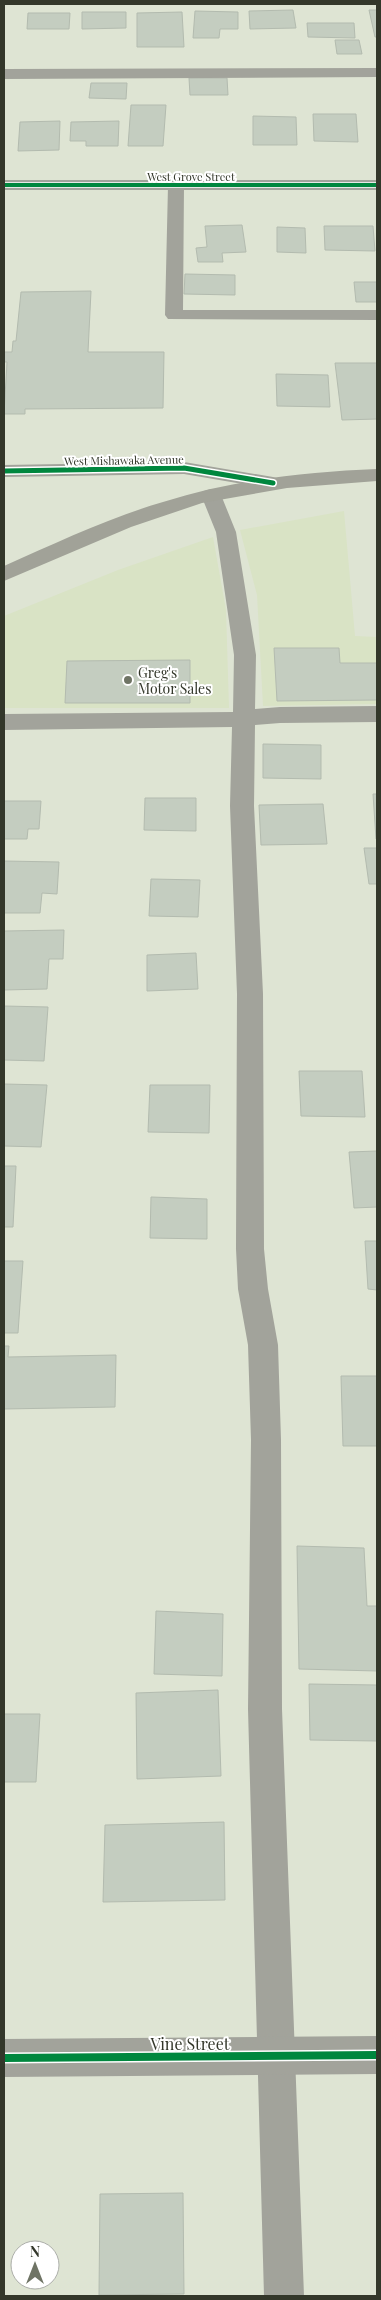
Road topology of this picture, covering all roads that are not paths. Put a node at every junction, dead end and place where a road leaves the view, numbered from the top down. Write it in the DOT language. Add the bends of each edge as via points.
graph roads {
  1 [pos="377,73"];
  2 [pos="4,74"];
  3 [pos="4,185"];
  4 [pos="377,185"];
  5 [pos="176,186"];
  6 [pos="377,315"];
  7 [pos="4,472"];
  8 [pos="377,475"];
  9 [pos="273,483"];
  10 [pos="211,494"];
  11 [pos="4,574"];
  12 [pos="377,714"];
  13 [pos="245,719"];
  14 [pos="4,722"];
  15 [pos="377,2055"];
  16 [pos="275,2056"];
  17 [pos="4,2058"];
  18 [pos="284,2296"];
  1 -- 2 [label="street"];
  3 -- 5 [label="street, West Grove Street"];
  4 -- 5 [label="street, West Grove Street"];
  5 -- 6 [label="street" via="174,315"];
  7 -- 9 [label="street, West Mishawaka Avenue" via="184,468"];
  8 -- 9 [label="main road, West Mishawaka Avenue"];
  9 -- 10 [label="main road, West Mishawaka Avenue"];
  10 -- 11 [label="main road, West Mishawaka Avenue" via="142,515"];
  10 -- 13 [label="street" via="226,532 245,655"];
  12 -- 13 [label="street"];
  13 -- 14 [label="street"];
  13 -- 16 [label="street" via="242,806 250,994 250,1249 263,1345 266,1440 265,1710"];
  15 -- 16 [label="street, Vine Street"];
  16 -- 17 [label="street, Vine Street"];
  16 -- 18 [label="street"];
}
